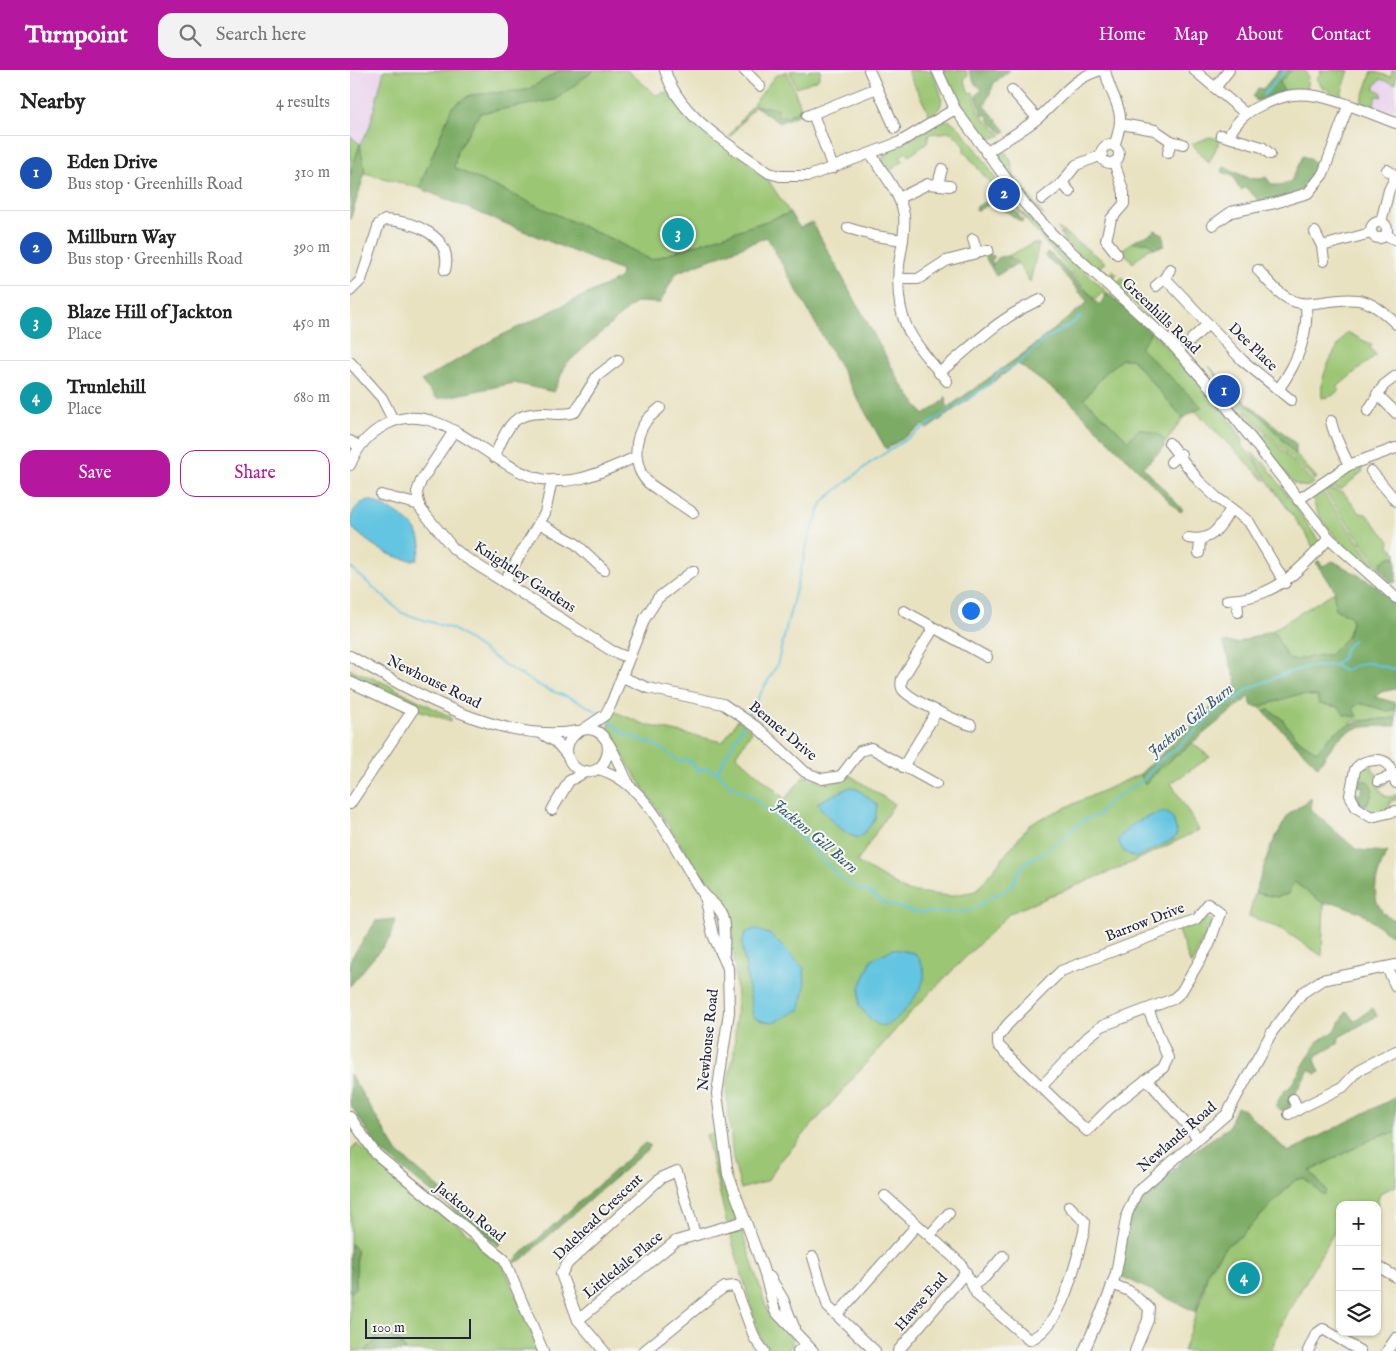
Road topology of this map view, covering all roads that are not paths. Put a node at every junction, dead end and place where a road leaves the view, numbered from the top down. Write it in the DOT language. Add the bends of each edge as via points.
graph roads {
  1 [pos="666,70"];
  2 [pos="744,70"];
  3 [pos="759,70"];
  4 [pos="869,70"];
  5 [pos="937,70"];
  6 [pos="1103,70"];
  7 [pos="1194,70"];
  8 [pos="1229,70"];
  9 [pos="877,88"];
  10 [pos="1215,88"];
  11 [pos="1012,90"];
  12 [pos="1028,90"];
  13 [pos="1019,98"];
  14 [pos="1348,106"];
  15 [pos="955,109"];
  16 [pos="1246,114"];
  17 [pos="1038,118"];
  18 [pos="879,123"];
  19 [pos="1396,123"];
  20 [pos="1120,124"];
  21 [pos="1268,138"];
  22 [pos="1171,141"];
  23 [pos="1183,144"];
  24 [pos="1114,146"];
  25 [pos="1262,147"];
  26 [pos="986,153"];
  27 [pos="1168,153"];
  28 [pos="871,154"];
  29 [pos="1270,154"];
  30 [pos="1102,155"];
  31 [pos="1114,162"];
  32 [pos="833,168"];
  33 [pos="942,169"];
  34 [pos="1393,174"];
  35 [pos="1062,183"];
  36 [pos="938,184"];
  37 [pos="950,186"];
  38 [pos="1070,192"];
  39 [pos="899,198"];
  40 [pos="1042,199"];
  41 [pos="1381,222"];
  42 [pos="848,228"];
  43 [pos="1227,228"];
  44 [pos="1315,232"];
  45 [pos="1371,232"];
  46 [pos="860,233"];
  47 [pos="1386,235"];
  48 [pos="973,239"];
  49 [pos="903,240"];
  50 [pos="1396,240"];
  51 [pos="856,243"];
  52 [pos="1322,246"];
  53 [pos="988,250"];
  54 [pos="977,252"];
  55 [pos="1117,254"];
  56 [pos="1324,261"];
  57 [pos="1272,268"];
  58 [pos="446,270"];
  59 [pos="1258,270"];
  60 [pos="1266,278"];
  61 [pos="899,280"];
  62 [pos="1156,286"];
  63 [pos="350,291"];
  64 [pos="1040,300"];
  65 [pos="1306,304"];
  66 [pos="1208,324"];
  67 [pos="1396,324"];
  68 [pos="1192,339"];
  69 [pos="618,360"];
  70 [pos="350,362"];
  71 [pos="608,368"];
  72 [pos="940,373"];
  73 [pos="1396,376"];
  74 [pos="614,377"];
  75 [pos="947,381"];
  76 [pos="1278,390"];
  77 [pos="1377,394"];
  78 [pos="1291,400"];
  79 [pos="660,408"];
  80 [pos="1368,411"];
  81 [pos="1396,413"];
  82 [pos="393,420"];
  83 [pos="1332,421"];
  84 [pos="454,432"];
  85 [pos="1334,434"];
  86 [pos="1325,441"];
  87 [pos="1169,443"];
  88 [pos="354,444"];
  89 [pos="1396,448"];
  90 [pos="1181,454"];
  91 [pos="494,457"];
  92 [pos="636,458"];
  93 [pos="1171,462"];
  94 [pos="350,465"];
  95 [pos="1349,465"];
  96 [pos="1371,471"];
  97 [pos="552,480"];
  98 [pos="381,495"];
  99 [pos="1298,500"];
  100 [pos="1396,500"];
  101 [pos="420,505"];
  102 [pos="1232,509"];
  103 [pos="693,513"];
  104 [pos="539,522"];
  105 [pos="1188,538"];
  106 [pos="1328,538"];
  107 [pos="1200,540"];
  108 [pos="1199,553"];
  109 [pos="604,570"];
  110 [pos="694,571"];
  111 [pos="504,582"];
  112 [pos="1285,583"];
  113 [pos="1396,598"];
  114 [pos="904,611"];
  115 [pos="1238,612"];
  116 [pos="933,629"];
  117 [pos="350,656"];
  118 [pos="987,657"];
  119 [pos="629,658"];
  120 [pos="622,677"];
  121 [pos="351,684"];
  122 [pos="937,711"];
  123 [pos="605,715"];
  124 [pos="971,725"];
  125 [pos="581,730"];
  126 [pos="539,732"];
  127 [pos="606,739"];
  128 [pos="568,759"];
  129 [pos="903,767"];
  130 [pos="598,769"];
  131 [pos="587,772"];
  132 [pos="1394,780"];
  133 [pos="569,781"];
  134 [pos="1378,781"];
  135 [pos="627,782"];
  136 [pos="936,784"];
  137 [pos="350,804"];
  138 [pos="552,810"];
  139 [pos="1396,811"];
  140 [pos="1391,966"];
  141 [pos="1396,987"];
  142 [pos="1148,1009"];
  143 [pos="1396,1051"];
  144 [pos="1147,1079"];
  145 [pos="1041,1087"];
  146 [pos="1293,1099"];
  147 [pos="350,1117"];
  148 [pos="1198,1138"];
  149 [pos="885,1196"];
  150 [pos="1069,1206"];
  151 [pos="949,1213"];
  152 [pos="745,1221"];
  153 [pos="917,1225"];
  154 [pos="695,1234"];
  155 [pos="930,1235"];
  156 [pos="1003,1256"];
  157 [pos="813,1257"];
  158 [pos="1381,1268"];
  159 [pos="966,1272"];
  160 [pos="1396,1277"];
  161 [pos="1112,1284"];
  162 [pos="973,1285"];
  163 [pos="837,1316"];
  164 [pos="578,1320"];
  165 [pos="1396,1338"];
  166 [pos="806,1344"];
  167 [pos="543,1351"];
  168 [pos="604,1351"];
  169 [pos="644,1351"];
  170 [pos="764,1351"];
  171 [pos="798,1351"];
  172 [pos="875,1351"];
  173 [pos="898,1351"];
  174 [pos="1084,1351"];
  175 [pos="1135,1351"];
  176 [pos="1308,1351"];
  177 [pos="1360,1351"];
  178 [pos="1387,1351"];
  1 -- 32 [label="street" via="681,103 701,123 769,173 800,177"];
  2 -- 3 [label="street" via="756,82"];
  4 -- 9 [label="street"];
  5 -- 15 [label="street, Greenhills Road"];
  6 -- 17 [label="street" via="1068,86"];
  6 -- 20 [label="street" via="1118,102"];
  7 -- 10 [label="street"];
  8 -- 10 [label="street"];
  9 -- 18 [label="street" via="892,123"];
  9 -- 32 [label="street" via="810,115"];
  10 -- 16 [label="street"];
  11 -- 13 [label="street"];
  12 -- 13 [label="street"];
  13 -- 17 [label="street"];
  14 -- 16 [label="street" via="1311,95 1294,94"];
  14 -- 19 [label="street"];
  14 -- 43 [label="street" via="1323,174 1308,193 1231,212 1217,222"];
  15 -- 26 [label="street, Greenhills Road"];
  15 -- 28 [label="street" via="900,142"];
  16 -- 25 [label="street" via="1225,136"];
  17 -- 26 [label="street"];
  20 -- 22 [label="street" via="1155,130"];
  20 -- 24 [label="street"];
  21 -- 25 [label="street"];
  22 -- 23 [label="street"];
  22 -- 27 [label="street"];
  24 -- 30 [label="street" via="1105,147"];
  24 -- 31 [label="street" via="1119,156"];
  25 -- 29 [label="street"];
  26 -- 99 [label="street, Greenhills Road" via="1053,236 1169,341 1196,370"];
  28 -- 32 [label="street"];
  28 -- 39 [label="street"];
  30 -- 31 [label="street" via="1107,162"];
  30 -- 35 [label="street" via="1076,165"];
  31 -- 55 [label="street" via="1124,192 1124,204 1111,218 1102,243"];
  33 -- 36 [label="street"];
  34 -- 41 [label="street"];
  35 -- 38 [label="street"];
  35 -- 40 [label="street"];
  36 -- 37 [label="street"];
  36 -- 39 [label="street" via="920,186"];
  39 -- 49 [label="street" via="904,216"];
  41 -- 45 [label="street" via="1371,225"];
  41 -- 47 [label="street" via="1386,226"];
  42 -- 46 [label="street"];
  44 -- 52 [label="street"];
  45 -- 47 [label="street" via="1376,238"];
  45 -- 52 [label="street"];
  46 -- 49 [label="street"];
  46 -- 51 [label="street"];
  47 -- 50 [label="street"];
  48 -- 54 [label="street"];
  49 -- 61 [label="street"];
  52 -- 56 [label="street"];
  53 -- 54 [label="street"];
  54 -- 61 [label="street" via="946,261 918,279"];
  57 -- 60 [label="street"];
  58 -- 63 [label="street" via="444,244 430,231 385,220 379,224 361,280"];
  59 -- 60 [label="street"];
  60 -- 65 [label="street" via="1286,298"];
  61 -- 72 [label="street" via="902,316 912,339"];
  62 -- 66 [label="street, Dee Place" via="1168,274"];
  64 -- 72 [label="street" via="1025,301"];
  65 -- 67 [label="street" via="1341,298 1361,299 1379,307"];
  65 -- 76 [label="street, Dee Place" via="1308,318 1304,337 1289,374"];
  66 -- 68 [label="street, Dee Place"];
  66 -- 76 [label="street, Dee Place" via="1242,360"];
  69 -- 71 [label="street"];
  70 -- 82 [label="street" via="382,398"];
  71 -- 74 [label="street"];
  71 -- 91 [label="street" via="597,376 575,412 534,413 518,417 510,424"];
  72 -- 75 [label="street"];
  73 -- 77 [label="street"];
  76 -- 78 [label="street, Dee Place"];
  77 -- 80 [label="street"];
  77 -- 81 [label="street"];
  79 -- 92 [label="street" via="639,434"];
  82 -- 84 [label="street" via="433,420"];
  82 -- 88 [label="street"];
  83 -- 85 [label="street"];
  84 -- 91 [label="street"];
  84 -- 101 [label="street" via="421,481 417,492"];
  85 -- 86 [label="street"];
  85 -- 95 [label="street"];
  87 -- 90 [label="street"];
  88 -- 94 [label="street"];
  89 -- 95 [label="street"];
  90 -- 93 [label="street"];
  90 -- 102 [label="street" via="1199,481"];
  91 -- 97 [label="street" via="519,472"];
  92 -- 97 [label="street" via="592,477"];
  92 -- 103 [label="street" via="650,484"];
  95 -- 99 [label="street"];
  96 -- 100 [label="street"];
  97 -- 104 [label="street" via="545,513"];
  98 -- 101 [label="street"];
  99 -- 106 [label="street, Greenhills Road"];
  101 -- 111 [label="street, Knightley Gardens" via="453,548"];
  102 -- 107 [label="street" via="1220,527"];
  102 -- 112 [label="street" via="1255,530"];
  104 -- 109 [label="street" via="575,543"];
  104 -- 111 [label="street"];
  105 -- 107 [label="street"];
  106 -- 112 [label="street"];
  106 -- 113 [label="street, Greenhills Road"];
  107 -- 108 [label="street"];
  110 -- 119 [label="street" via="658,598 645,618"];
  111 -- 119 [label="street, Knightley Gardens" via="612,651"];
  112 -- 115 [label="street" via="1270,592 1232,600"];
  114 -- 116 [label="street"];
  116 -- 118 [label="street"];
  116 -- 122 [label="street" via="901,684 904,691"];
  117 -- 126 [label="street, Newhouse Road" via="457,712 482,721"];
  119 -- 120 [label="street"];
  120 -- 123 [label="street"];
  120 -- 129 [label="street, Bennet Drive" via="648,688 723,704 758,728 805,772 822,779 841,776 865,748 877,750"];
  121 -- 137 [label="street" via="412,712"];
  122 -- 124 [label="street"];
  122 -- 129 [label="street"];
  123 -- 125 [label="street"];
  123 -- 127 [label="street"];
  125 -- 126 [label="street, Newhouse Road" via="563,734"];
  125 -- 127 [label="street" via="598,732"];
  125 -- 128 [label="street" via="568,742"];
  126 -- 128 [label="street, Newhouse Road" via="556,742"];
  127 -- 130 [label="street" via="608,756"];
  127 -- 135 [label="street, Newhouse Road"];
  128 -- 131 [label="street" via="574,767"];
  128 -- 133 [label="street"];
  129 -- 136 [label="street, Bennet Drive"];
  130 -- 131 [label="street"];
  130 -- 135 [label="street, Newhouse Road"];
  131 -- 133 [label="street"];
  132 -- 134 [label="street"];
  132 -- 139 [label="street" via="1389,766 1383,761 1363,762 1356,767 1352,777 1351,799 1356,807 1371,817"];
  133 -- 138 [label="street"];
  135 -- 152 [label="street, Newhouse Road" via="645,801 704,896 713,935 728,968 729,1012 717,1094 728,1174"];
  140 -- 141 [label="street"];
  140 -- 148 [label="street, Newlands Road" via="1322,980 1302,993 1272,1032 1227,1114"];
  142 -- 144 [label="street" via="1168,1058 1163,1068"];
  142 -- 145 [label="street, Barrow Drive" via="1102,1026"];
  142 -- 145 [label="street, Barrow Drive" via="1177,996 1209,945 1220,913 1208,904 1196,919 1061,971 1000,1033 998,1046"];
  143 -- 146 [label="street" via="1358,1071 1343,1087 1293,1112"];
  144 -- 145 [label="street, Barrow Drive" via="1087,1131"];
  144 -- 148 [label="street"];
  147 -- 167 [label="street, Jackton Road" via="376,1154 504,1259"];
  148 -- 161 [label="street, Newlands Road" via="1137,1192 1127,1214"];
  149 -- 153 [label="street"];
  150 -- 162 [label="street" via="1084,1222 1084,1232 1061,1308 1037,1335 1026,1339 977,1295"];
  151 -- 155 [label="street"];
  152 -- 154 [label="street, Littledale Place"];
  152 -- 166 [label="street, Newhouse Road" via="775,1311"];
  153 -- 155 [label="street"];
  153 -- 163 [label="street"];
  154 -- 164 [label="street, Littledale Place" via="676,1241"];
  154 -- 164 [label="street, Dalehead Crescent" via="677,1171 662,1178 568,1263 561,1274"];
  155 -- 159 [label="street"];
  156 -- 162 [label="street" via="985,1277"];
  157 -- 163 [label="street" via="828,1307"];
  158 -- 160 [label="street"];
  159 -- 162 [label="street"];
  159 -- 173 [label="street, Hawse End"];
  161 -- 174 [label="street, Newlands Road"];
  161 -- 175 [label="street" via="1129,1291 1148,1308 1148,1320"];
  163 -- 172 [label="street"];
  164 -- 168 [label="street, Dalehead Crescent"];
  165 -- 178 [label="street"];
  166 -- 171 [label="street"];
  169 -- 170 [label="street" via="712,1295 725,1287 736,1286 755,1339"];
  176 -- 177 [label="street" via="1316,1334 1323,1329"];
}
